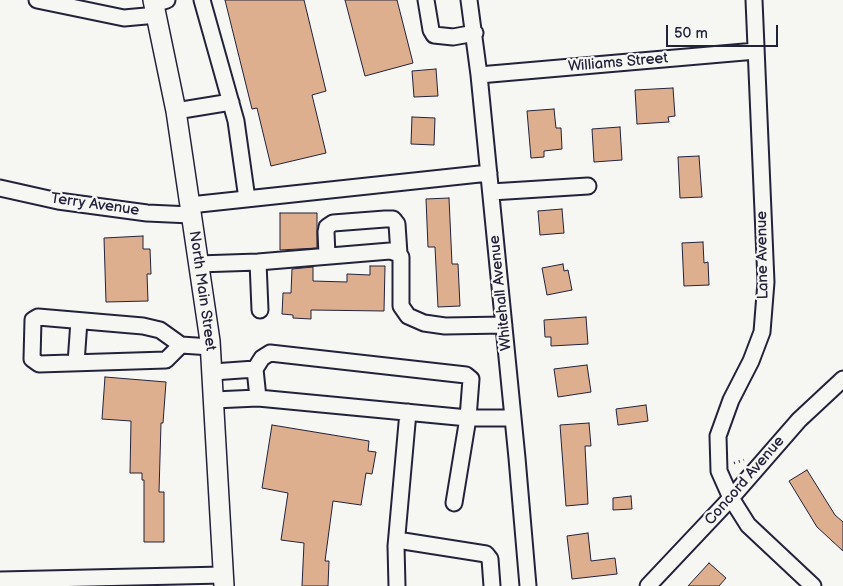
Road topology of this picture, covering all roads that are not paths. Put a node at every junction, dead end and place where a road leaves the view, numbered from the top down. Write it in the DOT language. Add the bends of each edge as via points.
graph roads {
  1 [pos="37,0"];
  2 [pos="202,0"];
  3 [pos="426,0"];
  4 [pos="469,0"];
  5 [pos="754,0"];
  6 [pos="158,5"];
  7 [pos="474,33"];
  8 [pos="756,51"];
  9 [pos="480,75"];
  10 [pos="231,102"];
  11 [pos="176,111"];
  12 [pos="489,173"];
  13 [pos="588,186"];
  14 [pos="0,188"];
  15 [pos="491,192"];
  16 [pos="247,199"];
  17 [pos="191,210"];
  18 [pos="399,254"];
  19 [pos="326,256"];
  20 [pos="258,262"];
  21 [pos="198,264"];
  22 [pos="260,310"];
  23 [pos="79,321"];
  24 [pos="504,325"];
  25 [pos="181,345"];
  26 [pos="211,347"];
  27 [pos="76,363"];
  28 [pos="255,369"];
  29 [pos="213,372"];
  30 [pos="843,379"];
  31 [pos="258,398"];
  32 [pos="214,400"];
  33 [pos="408,412"];
  34 [pos="468,418"];
  35 [pos="513,418"];
  36 [pos="731,498"];
  37 [pos="454,503"];
  38 [pos="397,540"];
  39 [pos="223,580"];
  40 [pos="137,581"];
  41 [pos="3,582"];
  42 [pos="34,583"];
  43 [pos="397,586"];
  44 [pos="492,586"];
  45 [pos="528,586"];
  46 [pos="648,586"];
  47 [pos="813,586"];
  1 -- 6 [label="street" via="124,18"];
  2 -- 10 [label="street"];
  3 -- 7 [label="street" via="434,35 453,37"];
  4 -- 7 [label="street, Whitehall Avenue"];
  5 -- 8 [label="street, Lane Avenue"];
  6 -- 11 [label="main road, North Main Street"];
  7 -- 9 [label="street, Whitehall Avenue"];
  8 -- 9 [label="street, Williams Street"];
  8 -- 36 [label="street, Lane Avenue" via="766,282 762,332 718,436 719,471"];
  9 -- 12 [label="street, Whitehall Avenue"];
  10 -- 11 [label="street"];
  10 -- 16 [label="street"];
  11 -- 17 [label="main road, North Main Street"];
  12 -- 15 [label="street, Whitehall Avenue"];
  12 -- 16 [label="street, Terry Avenue"];
  13 -- 15 [label="street"];
  14 -- 17 [label="street, Terry Avenue" via="58,201 147,213"];
  15 -- 24 [label="street, Whitehall Avenue"];
  16 -- 17 [label="street, Terry Avenue"];
  17 -- 21 [label="main road, North Main Street"];
  18 -- 19 [label="street" via="390,251"];
  18 -- 19 [label="street" via="397,224 393,219 385,219 333,223 327,227"];
  18 -- 24 [label="street" via="401,306 408,316 424,323 445,326"];
  19 -- 20 [label="street"];
  20 -- 21 [label="street"];
  20 -- 22 [label="street"];
  21 -- 26 [label="main road, North Main Street"];
  23 -- 25 [label="street" via="160,330"];
  23 -- 27 [label="street"];
  23 -- 27 [label="street" via="38,317 33,320 32,358 39,364"];
  24 -- 35 [label="street, Whitehall Avenue"];
  25 -- 26 [label="street"];
  25 -- 27 [label="street" via="166,360"];
  26 -- 29 [label="main road, North Main Street"];
  28 -- 29 [label="street"];
  28 -- 31 [label="street"];
  28 -- 34 [label="street" via="270,353 466,375 470,379"];
  29 -- 32 [label="main road, North Main Street"];
  30 -- 36 [label="street, Concord Avenue" via="799,420"];
  31 -- 32 [label="street"];
  31 -- 33 [label="street"];
  32 -- 39 [label="main road, North Main Street"];
  33 -- 34 [label="street"];
  33 -- 38 [label="street"];
  34 -- 35 [label="street"];
  34 -- 37 [label="street"];
  35 -- 45 [label="street, Whitehall Avenue"];
  36 -- 46 [label="street, Concord Avenue"];
  36 -- 47 [label="street, Lane Avenue" via="748,525"];
  38 -- 43 [label="street"];
  38 -- 44 [label="street" via="486,554 490,560"];
  39 -- 40 [label="street"];
  40 -- 42 [label="street"];
  41 -- 42 [label="street"];
}
